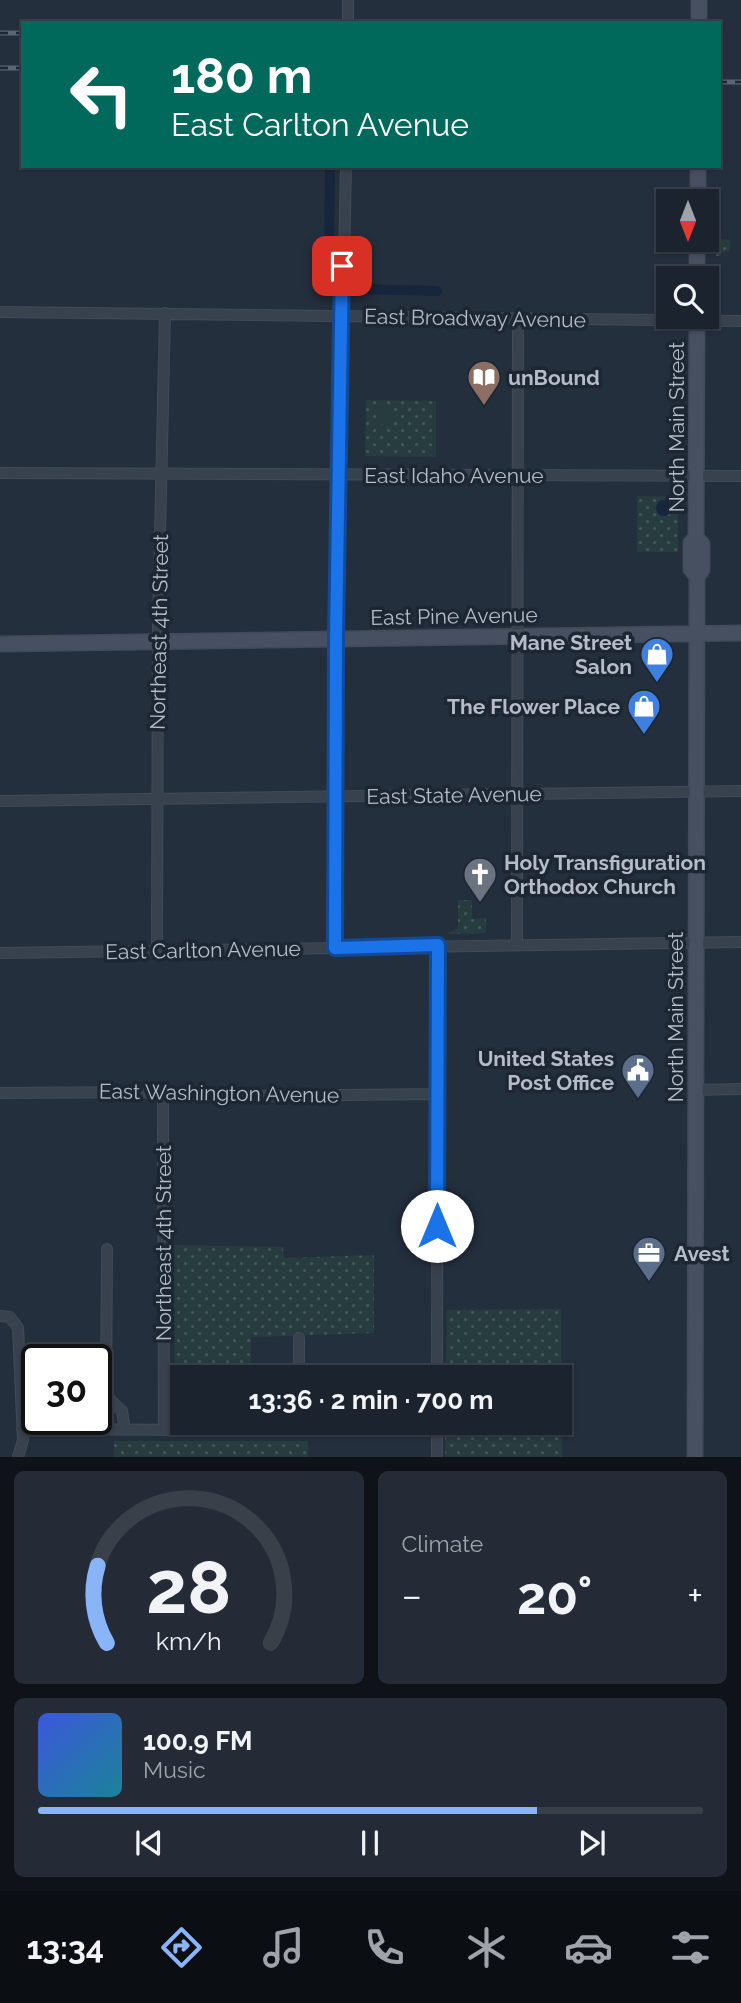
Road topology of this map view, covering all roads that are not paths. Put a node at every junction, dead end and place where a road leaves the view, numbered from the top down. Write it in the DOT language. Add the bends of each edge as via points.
graph roads {
  1 [pos="348,0"];
  2 [pos="699,0"];
  3 [pos="348,21"];
  4 [pos="699,21"];
  5 [pos="345,168"];
  6 [pos="698,168"];
  7 [pos="698,189"];
  8 [pos="0,312"];
  9 [pos="165,313"];
  10 [pos="341,316"];
  11 [pos="656,318"];
  12 [pos="518,319"];
  13 [pos="719,320"];
  14 [pos="741,321"];
  15 [pos="697,329"];
  16 [pos="0,472"];
  17 [pos="161,473"];
  18 [pos="338,474"];
  19 [pos="517,475"];
  20 [pos="696,476"];
  21 [pos="741,476"];
  22 [pos="741,633"];
  23 [pos="697,634"];
  24 [pos="517,637"];
  25 [pos="336,639"];
  26 [pos="158,642"];
  27 [pos="0,644"];
  28 [pos="696,791"];
  29 [pos="741,791"];
  30 [pos="517,794"];
  31 [pos="335,796"];
  32 [pos="158,799"];
  33 [pos="0,801"];
  34 [pos="741,942"];
  35 [pos="696,943"];
  36 [pos="438,945"];
  37 [pos="517,945"];
  38 [pos="335,948"];
  39 [pos="158,950"];
  40 [pos="0,953"];
  41 [pos="741,1089"];
  42 [pos="695,1090"];
  43 [pos="0,1093"];
  44 [pos="438,1094"];
  45 [pos="163,1097"];
  46 [pos="107,1249"];
  47 [pos="0,1316"];
  48 [pos="299,1338"];
  49 [pos="299,1365"];
  50 [pos="437,1365"];
  51 [pos="21,1404"];
  52 [pos="112,1430"];
  53 [pos="125,1430"];
  54 [pos="164,1430"];
  55 [pos="170,1430"];
  56 [pos="21,1435"];
  57 [pos="437,1435"];
  58 [pos="18,1457"];
  59 [pos="437,1457"];
  60 [pos="695,1457"];
  1 -- 3 [label="street"];
  2 -- 4 [label="street"];
  5 -- 10 [label="street"];
  6 -- 7 [label="street"];
  8 -- 9 [label="street, East Broadway Avenue"];
  9 -- 10 [label="street, East Broadway Avenue"];
  9 -- 17 [label="street, Northeast 4th Street"];
  10 -- 12 [label="street, East Broadway Avenue"];
  10 -- 18 [label="street"];
  11 -- 12 [label="street, East Broadway Avenue"];
  12 -- 19 [label="street"];
  13 -- 14 [label="street, East Broadway Avenue"];
  15 -- 20 [label="street, North Main Street"];
  16 -- 17 [label="street, East Idaho Avenue"];
  17 -- 18 [label="street, East Idaho Avenue"];
  17 -- 26 [label="street, Northeast 4th Street"];
  18 -- 19 [label="street, East Idaho Avenue"];
  18 -- 25 [label="street"];
  19 -- 20 [label="street, East Idaho Avenue"];
  19 -- 24 [label="street"];
  20 -- 21 [label="street, East Idaho Avenue"];
  20 -- 23 [label="street, North Main Street" via="696,538 702,544"];
  22 -- 23 [label="street, East Pine Avenue"];
  23 -- 24 [label="street, East Pine Avenue"];
  23 -- 28 [label="street, North Main Street"];
  24 -- 25 [label="street, East Pine Avenue"];
  24 -- 30 [label="street"];
  25 -- 26 [label="street, East Pine Avenue"];
  25 -- 31 [label="street"];
  26 -- 27 [label="street, East Pine Avenue"];
  26 -- 32 [label="street, Northeast 4th Street"];
  28 -- 29 [label="street, East State Avenue"];
  28 -- 30 [label="street, East State Avenue"];
  28 -- 35 [label="street, North Main Street"];
  30 -- 31 [label="street, East State Avenue"];
  30 -- 37 [label="street"];
  31 -- 32 [label="street, East State Avenue"];
  31 -- 38 [label="street"];
  32 -- 33 [label="street, East State Avenue"];
  32 -- 39 [label="street, Northeast 4th Street"];
  34 -- 35 [label="street, East Carlton Avenue"];
  35 -- 37 [label="street, East Carlton Avenue"];
  35 -- 42 [label="street, North Main Street"];
  36 -- 37 [label="street, East Carlton Avenue"];
  36 -- 38 [label="street, East Carlton Avenue"];
  36 -- 44 [label="street"];
  38 -- 39 [label="street, East Carlton Avenue"];
  39 -- 40 [label="street, East Carlton Avenue"];
  41 -- 42 [label="street"];
  42 -- 60 [label="street, North Main Street"];
  43 -- 45 [label="street, East Washington Avenue" via="145,1092"];
  44 -- 45 [label="street, East Washington Avenue"];
  44 -- 50 [label="street"];
  45 -- 54 [label="street, Northeast 4th Street"];
  46 -- 53 [label="street" via="106,1390 122,1411"];
  47 -- 51 [label="street" via="10,1317 18,1328"];
  48 -- 49 [label="street"];
  52 -- 53 [label="street"];
  53 -- 54 [label="street"];
  54 -- 55 [label="street"];
  56 -- 58 [label="street"];
  57 -- 59 [label="street"];
}
